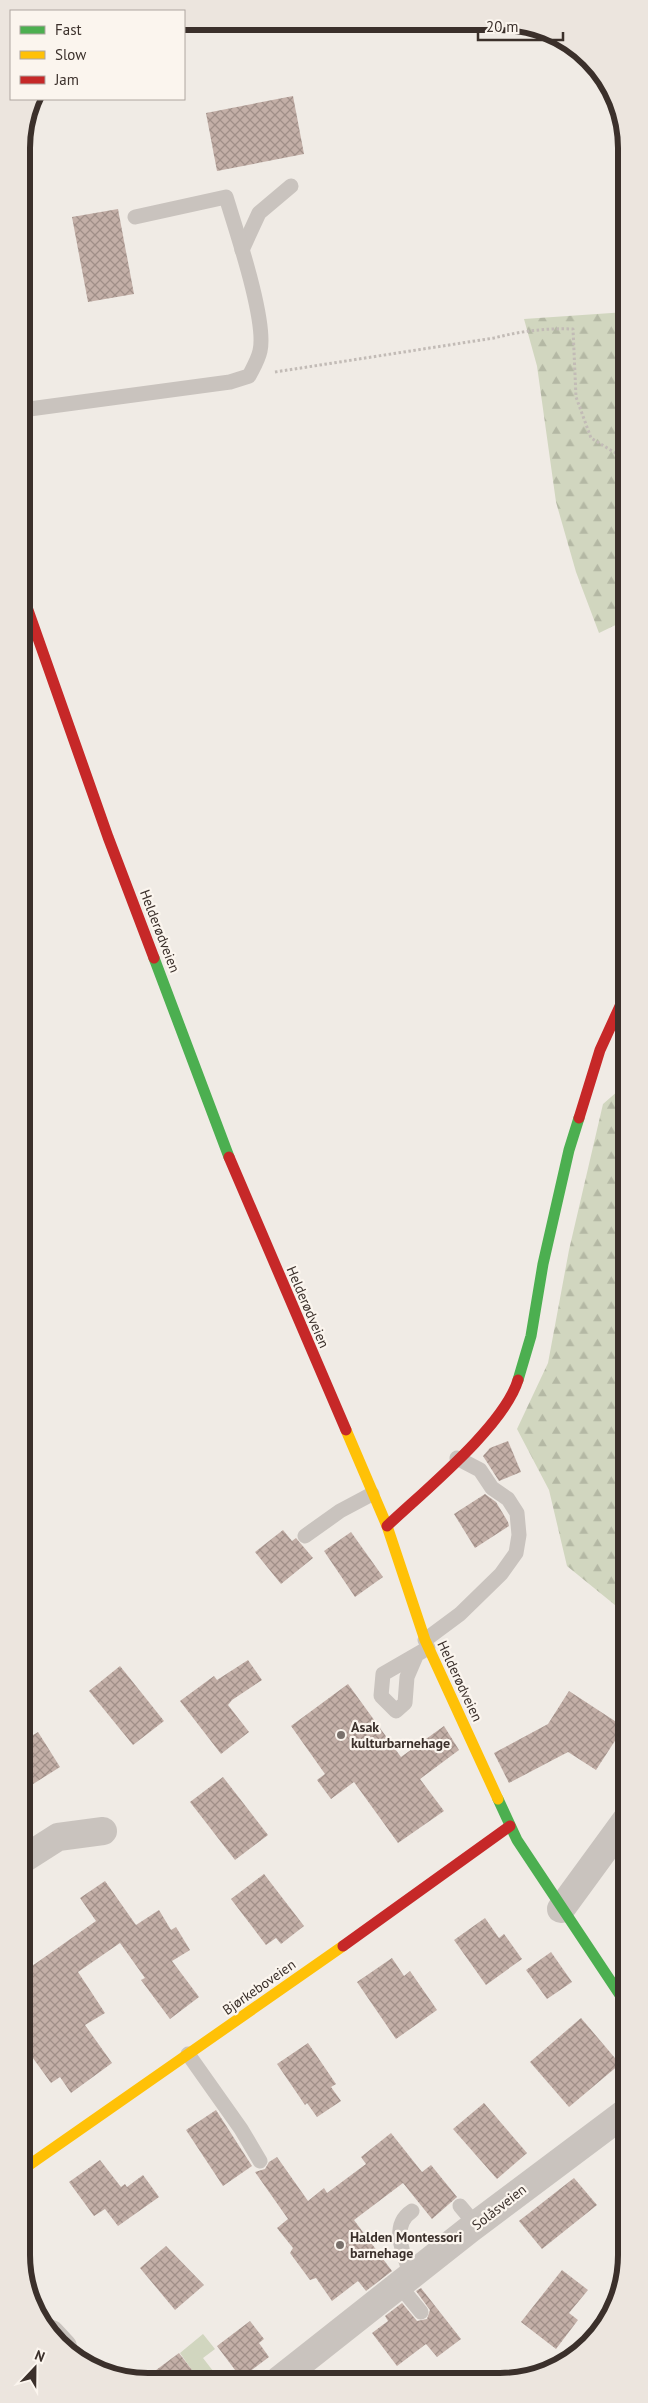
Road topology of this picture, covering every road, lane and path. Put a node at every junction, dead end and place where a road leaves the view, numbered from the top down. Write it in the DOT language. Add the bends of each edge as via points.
graph roads {
  1 [pos="291,186"];
  2 [pos="135,217"];
  3 [pos="242,250"];
  4 [pos="249,376"];
  5 [pos="30,409"];
  6 [pos="618,455"];
  7 [pos="30,616"];
  8 [pos="618,1011"];
  9 [pos="457,1458"];
  10 [pos="372,1494"];
  11 [pos="387,1526"];
  12 [pos="305,1536"];
  13 [pos="423,1648"];
  14 [pos="510,1826"];
  15 [pos="103,1831"];
  16 [pos="618,1831"];
  17 [pos="30,1855"];
  18 [pos="561,1909"];
  19 [pos="618,1992"];
  20 [pos="188,2054"];
  21 [pos="618,2117"];
  22 [pos="260,2161"];
  23 [pos="30,2164"];
  24 [pos="412,2210"];
  25 [pos="405,2280"];
  26 [pos="420,2312"];
  27 [pos="295,2373"];
  1 -- 3 [label="lane" via="259,213"];
  2 -- 3 [label="lane" via="226,197"];
  3 -- 4 [label="lane" via="260,327 260,351"];
  4 -- 5 [label="lane" via="221,383"];
  4 -- 6 [label="path" via="516,332 573,329 576,396 591,438"];
  7 -- 10 [label="street, Helderødveien" via="101,818 236,1176"];
  8 -- 9 [label="street" via="600,1050 569,1150 543,1264 531,1336 514,1392 499,1415"];
  9 -- 11 [label="street"];
  9 -- 13 [label="lane" via="480,1470 492,1488 508,1499 517,1513 519,1535 516,1553 501,1574"];
  10 -- 11 [label="street, Helderødveien"];
  10 -- 12 [label="lane" via="340,1511"];
  11 -- 13 [label="street, Helderødveien"];
  13 -- 14 [label="street, Helderødveien"];
  14 -- 18 [label="street, Helderødveien"];
  14 -- 20 [label="street, Bjørkeboveien"];
  15 -- 17 [label="street" via="58,1837"];
  16 -- 18 [label="street"];
  18 -- 19 [label="street, Helderødveien"];
  20 -- 22 [label="lane"];
  20 -- 23 [label="street, Bjørkeboveien"];
  21 -- 25 [label="street, Solåsveien" via="468,2216"];
  24 -- 25 [label="lane" via="405,2215 398,2234"];
  25 -- 26 [label="lane"];
  25 -- 27 [label="street, Solåsveien"];
}
